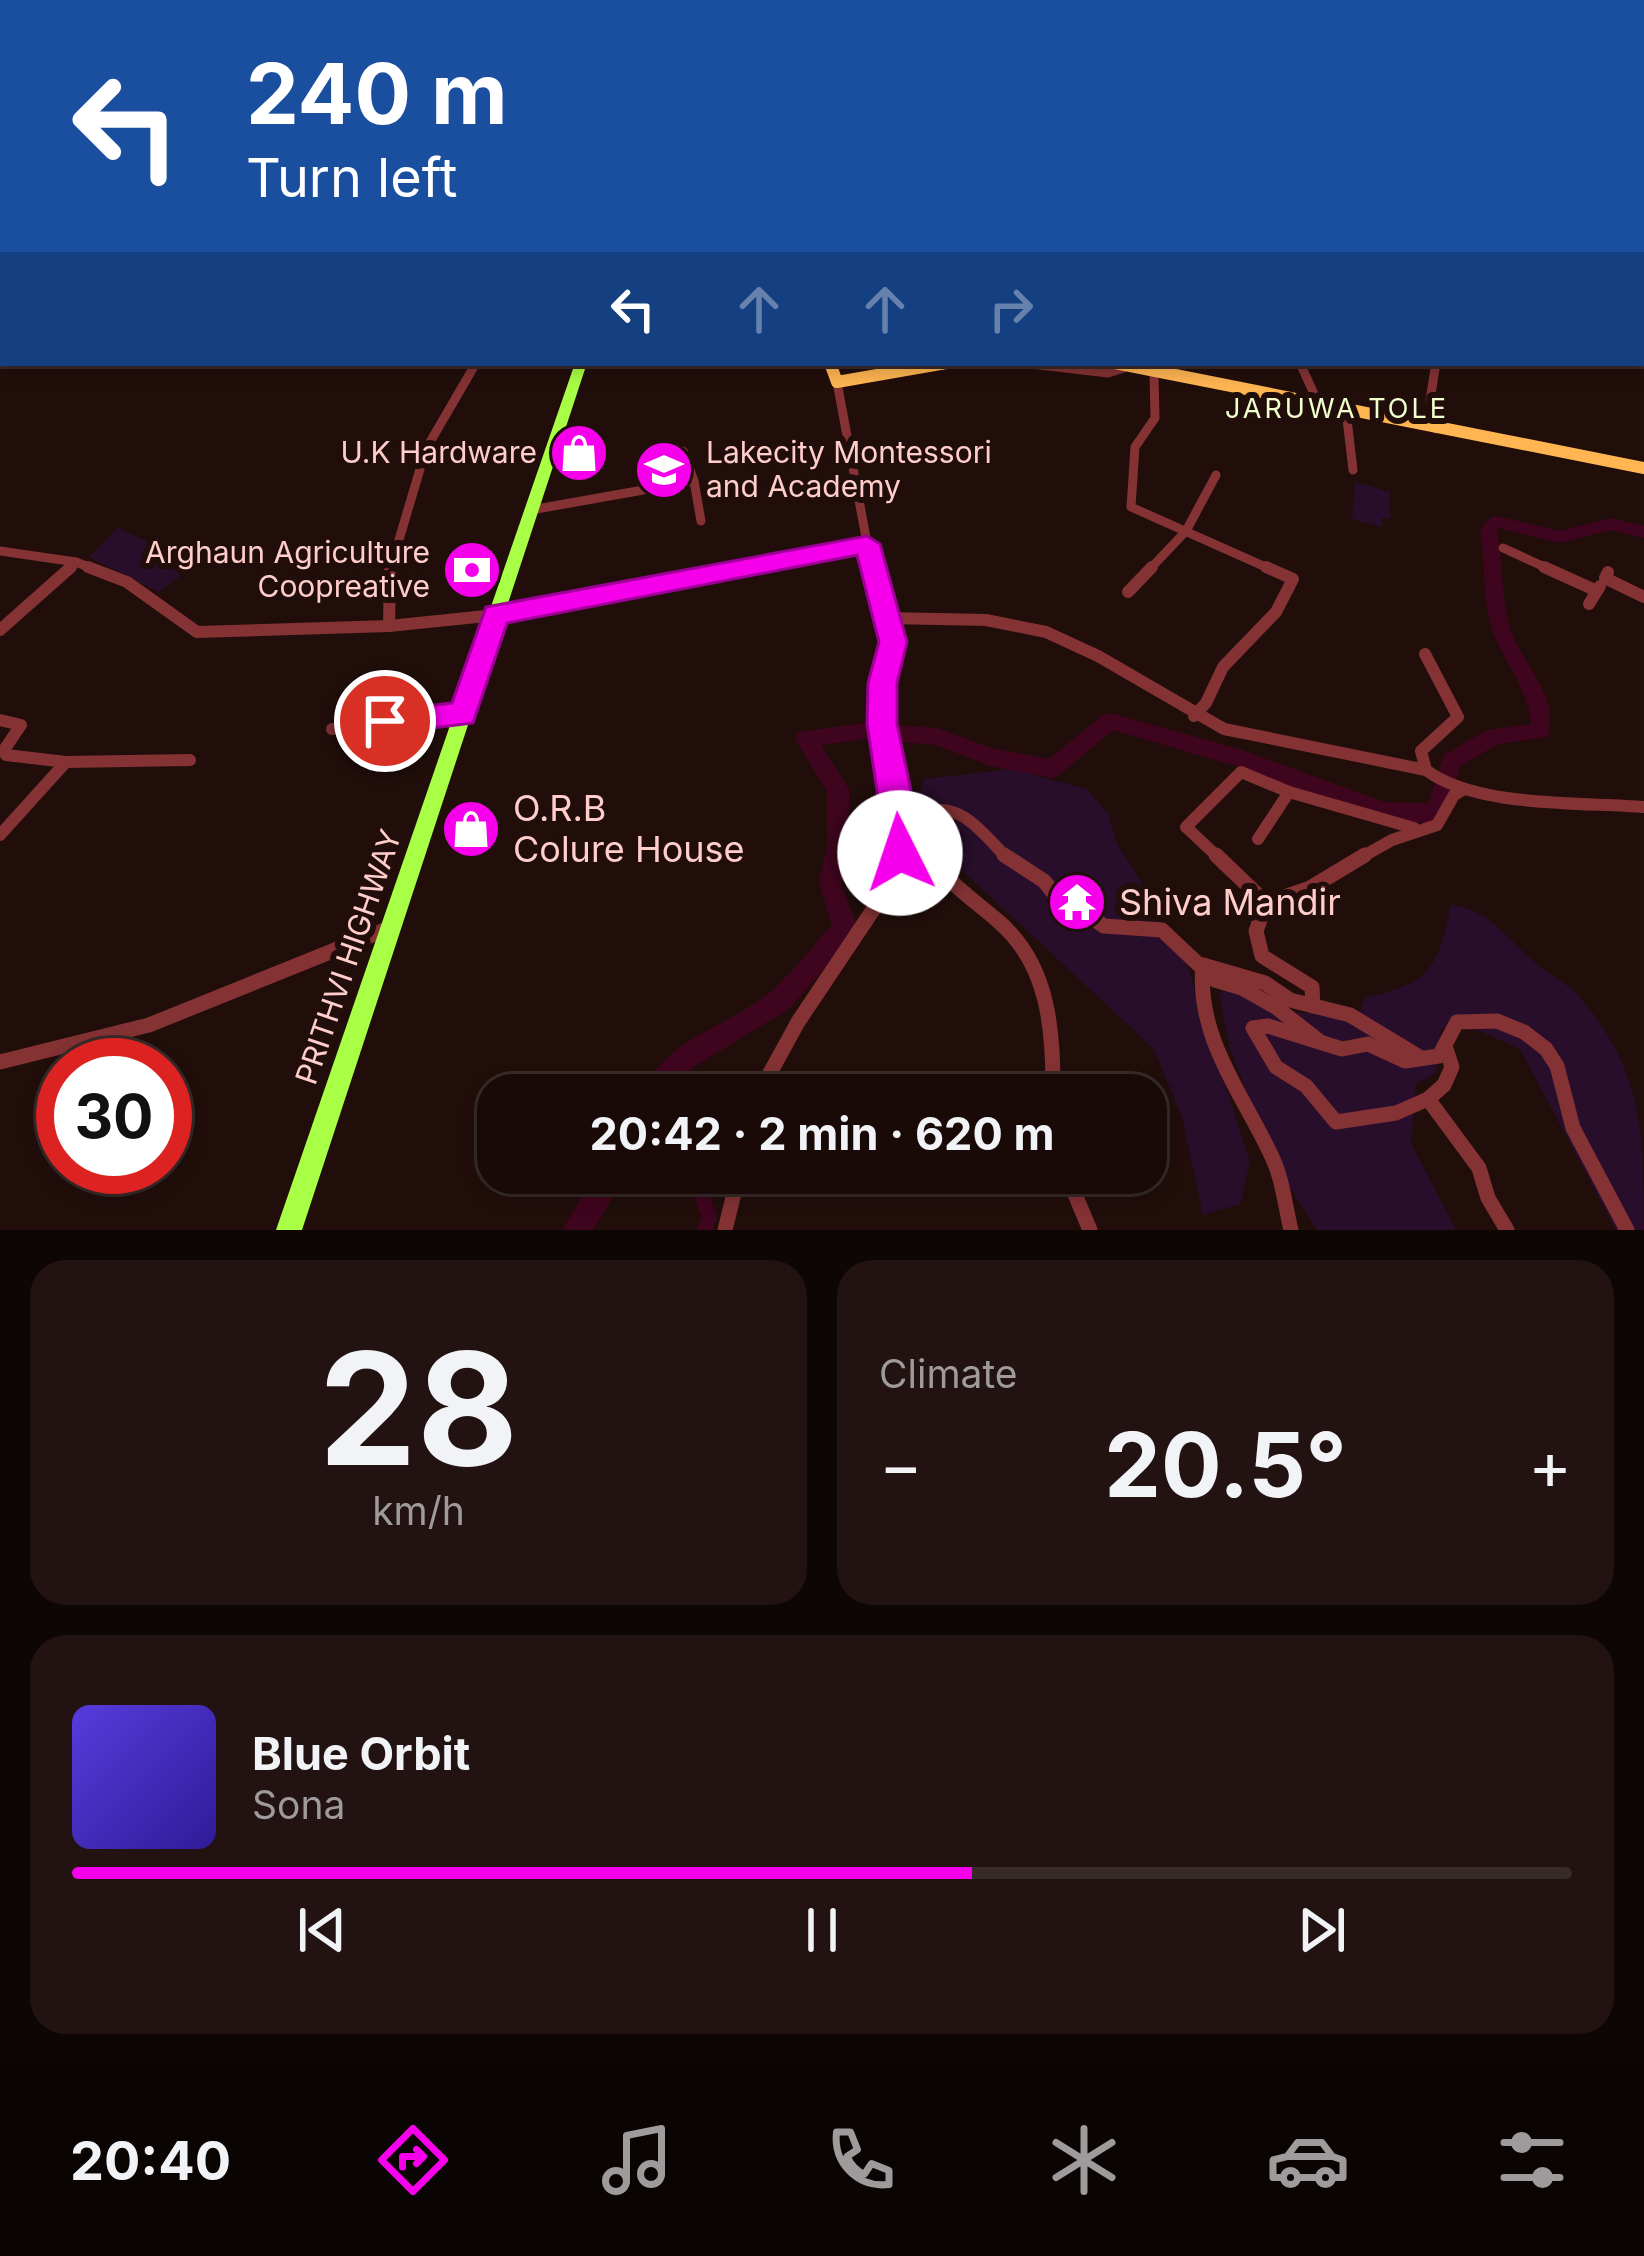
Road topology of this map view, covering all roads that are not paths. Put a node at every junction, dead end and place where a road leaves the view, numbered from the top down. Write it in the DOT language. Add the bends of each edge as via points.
graph roads {
  1 [pos="474,366"];
  2 [pos="580,366"];
  3 [pos="831,366"];
  4 [pos="929,366"];
  5 [pos="1047,366"];
  6 [pos="1120,366"];
  7 [pos="1301,366"];
  8 [pos="1436,366"];
  9 [pos="1154,373"];
  10 [pos="837,382"];
  11 [pos="1319,405"];
  12 [pos="1346,411"];
  13 [pos="1436,429"];
  14 [pos="683,451"];
  15 [pos="1644,468"];
  16 [pos="1354,470"];
  17 [pos="1216,476"];
  18 [pos="694,481"];
  19 [pos="531,510"];
  20 [pos="700,521"];
  21 [pos="1186,531"];
  22 [pos="867,544"];
  23 [pos="1503,548"];
  24 [pos="0,551"];
  25 [pos="76,562"];
  26 [pos="1597,591"];
  27 [pos="1128,592"];
  28 [pos="1644,597"];
  29 [pos="1589,604"];
  30 [pos="496,614"];
  31 [pos="888,618"];
  32 [pos="389,626"];
  33 [pos="0,630"];
  34 [pos="1425,654"];
  35 [pos="463,714"];
  36 [pos="1194,716"];
  37 [pos="0,720"];
  38 [pos="332,729"];
  39 [pos="190,760"];
  40 [pos="66,762"];
  41 [pos="1429,774"];
  42 [pos="1464,789"];
  43 [pos="896,791"];
  44 [pos="1289,792"];
  45 [pos="1644,807"];
  46 [pos="1414,828"];
  47 [pos="0,835"];
  48 [pos="1258,839"];
  49 [pos="1266,903"];
  50 [pos="392,927"];
  51 [pos="1201,969"];
  52 [pos="1313,1006"];
  53 [pos="1321,1042"];
  54 [pos="1445,1046"];
  55 [pos="1421,1058"];
  56 [pos="0,1062"];
  57 [pos="768,1074"];
  58 [pos="1053,1074"];
  59 [pos="1428,1100"];
  60 [pos="734,1194"];
  61 [pos="1075,1194"];
  62 [pos="289,1230"];
  63 [pos="725,1230"];
  64 [pos="1090,1230"];
  65 [pos="1291,1230"];
  66 [pos="1507,1230"];
  67 [pos="1627,1230"];
  1 -- 32 [label="street" via="426,449 390,566"];
  2 -- 19 [label="highway, PRITHVI HIGHWAY"];
  3 -- 10 [label="main road"];
  4 -- 10 [label="main road"];
  5 -- 6 [label="street" via="1108,374"];
  6 -- 9 [label="main road"];
  7 -- 11 [label="street"];
  8 -- 13 [label="street"];
  9 -- 11 [label="main road"];
  9 -- 21 [label="street" via="1157,416 1135,447 1131,507"];
  10 -- 22 [label="street"];
  11 -- 12 [label="main road"];
  12 -- 13 [label="main road"];
  12 -- 16 [label="street"];
  13 -- 15 [label="main road"];
  14 -- 18 [label="street"];
  17 -- 21 [label="street"];
  18 -- 19 [label="street"];
  18 -- 20 [label="street"];
  19 -- 30 [label="highway, PRITHVI HIGHWAY"];
  21 -- 27 [label="street"];
  21 -- 36 [label="street" via="1293,579"];
  22 -- 30 [label="street"];
  22 -- 31 [label="street"];
  23 -- 26 [label="street"];
  24 -- 25 [label="street"];
  25 -- 32 [label="street" via="127,582 197,632"];
  25 -- 33 [label="street"];
  26 -- 28 [label="street" via="1606,575"];
  26 -- 29 [label="street"];
  30 -- 32 [label="street"];
  30 -- 35 [label="highway, PRITHVI HIGHWAY"];
  31 -- 36 [label="street" via="1018,624 1096,655"];
  31 -- 43 [label="street" via="884,731"];
  34 -- 41 [label="street" via="1458,717 1421,752"];
  35 -- 38 [label="street"];
  35 -- 50 [label="highway, PRITHVI HIGHWAY"];
  36 -- 41 [label="street"];
  37 -- 40 [label="street" via="21,725 6,755"];
  39 -- 40 [label="street"];
  40 -- 47 [label="street"];
  41 -- 42 [label="street"];
  42 -- 45 [label="street"];
  42 -- 46 [label="street" via="1437,825"];
  43 -- 51 [label="street" via="926,812 965,815 1064,907 1104,926 1162,930"];
  43 -- 57 [label="street" via="900,853 883,898"];
  43 -- 58 [label="street" via="942,872 1012,934 1043,987"];
  44 -- 46 [label="street"];
  44 -- 48 [label="street"];
  44 -- 49 [label="street" via="1241,772 1186,826"];
  46 -- 49 [label="street" via="1330,878"];
  49 -- 52 [label="street" via="1256,931 1262,956 1312,987"];
  50 -- 56 [label="street" via="173,1015 62,1053"];
  50 -- 62 [label="highway, PRITHVI HIGHWAY"];
  51 -- 52 [label="street" via="1249,977"];
  51 -- 53 [label="street" via="1277,1008"];
  51 -- 65 [label="street" via="1203,1006 1274,1162"];
  52 -- 55 [label="street" via="1350,1015"];
  53 -- 55 [label="street"];
  53 -- 59 [label="street" via="1253,1028 1276,1066 1336,1122 1396,1114"];
  54 -- 55 [label="street" via="1439,1056"];
  54 -- 59 [label="street" via="1452,1067"];
  54 -- 67 [label="street" via="1457,1022 1476,1015 1508,1025 1552,1055 1565,1110"];
  59 -- 66 [label="street" via="1479,1168"];
  60 -- 63 [label="street"];
  61 -- 64 [label="street"];
}
